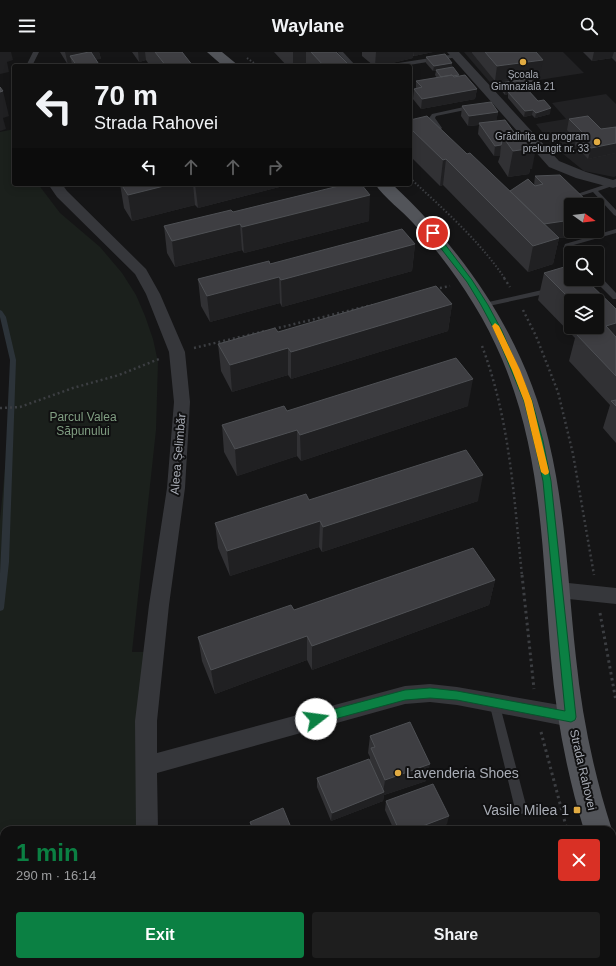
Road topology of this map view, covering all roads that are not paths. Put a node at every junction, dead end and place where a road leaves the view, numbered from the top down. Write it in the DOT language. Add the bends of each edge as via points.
graph roads {
  1 [pos="36,52"];
  2 [pos="214,52"];
  3 [pos="340,52"];
  4 [pos="455,54"];
  5 [pos="30,64"];
  6 [pos="229,64"];
  7 [pos="352,64"];
  8 [pos="402,64"];
  9 [pos="478,107"];
  10 [pos="439,128"];
  11 [pos="615,184"];
  12 [pos="56,186"];
  13 [pos="385,186"];
  14 [pos="594,190"];
  15 [pos="572,197"];
  16 [pos="616,214"];
  17 [pos="616,231"];
  18 [pos="567,246"];
  19 [pos="604,285"];
  20 [pos="565,286"];
  21 [pos="616,297"];
  22 [pos="484,305"];
  23 [pos="559,590"];
  24 [pos="616,596"];
  25 [pos="494,702"];
  26 [pos="571,717"];
  27 [pos="146,766"];
  28 [pos="521,809"];
  29 [pos="147,826"];
  30 [pos="597,826"];
  1 -- 5 [label="lane"];
  2 -- 6 [label="main road"];
  3 -- 7 [label="lane"];
  4 -- 8 [label="lane"];
  4 -- 11 [label="street" via="495,104 554,164 581,175"];
  9 -- 10 [label="lane" via="434,115 432,118"];
  11 -- 14 [label="lane"];
  12 -- 27 [label="street, Aleea Șelimbăr" via="140,272 153,294 177,352 182,402 176,488 146,721"];
  13 -- 22 [label="main road, Strada Rahovei" via="433,233 470,281"];
  14 -- 15 [label="lane"];
  14 -- 16 [label="lane"];
  17 -- 18 [label="lane"];
  19 -- 21 [label="lane"];
  20 -- 22 [label="lane"];
  22 -- 23 [label="main road, Strada Rahovei" via="516,370 539,441 547,481"];
  23 -- 24 [label="street"];
  23 -- 26 [label="main road, Strada Rahovei"];
  25 -- 26 [label="street"];
  25 -- 27 [label="street" via="430,693 405,695"];
  25 -- 28 [label="lane"];
  26 -- 30 [label="main road, Strada Rahovei"];
  27 -- 29 [label="street, Aleea Șelimbăr"];
}
